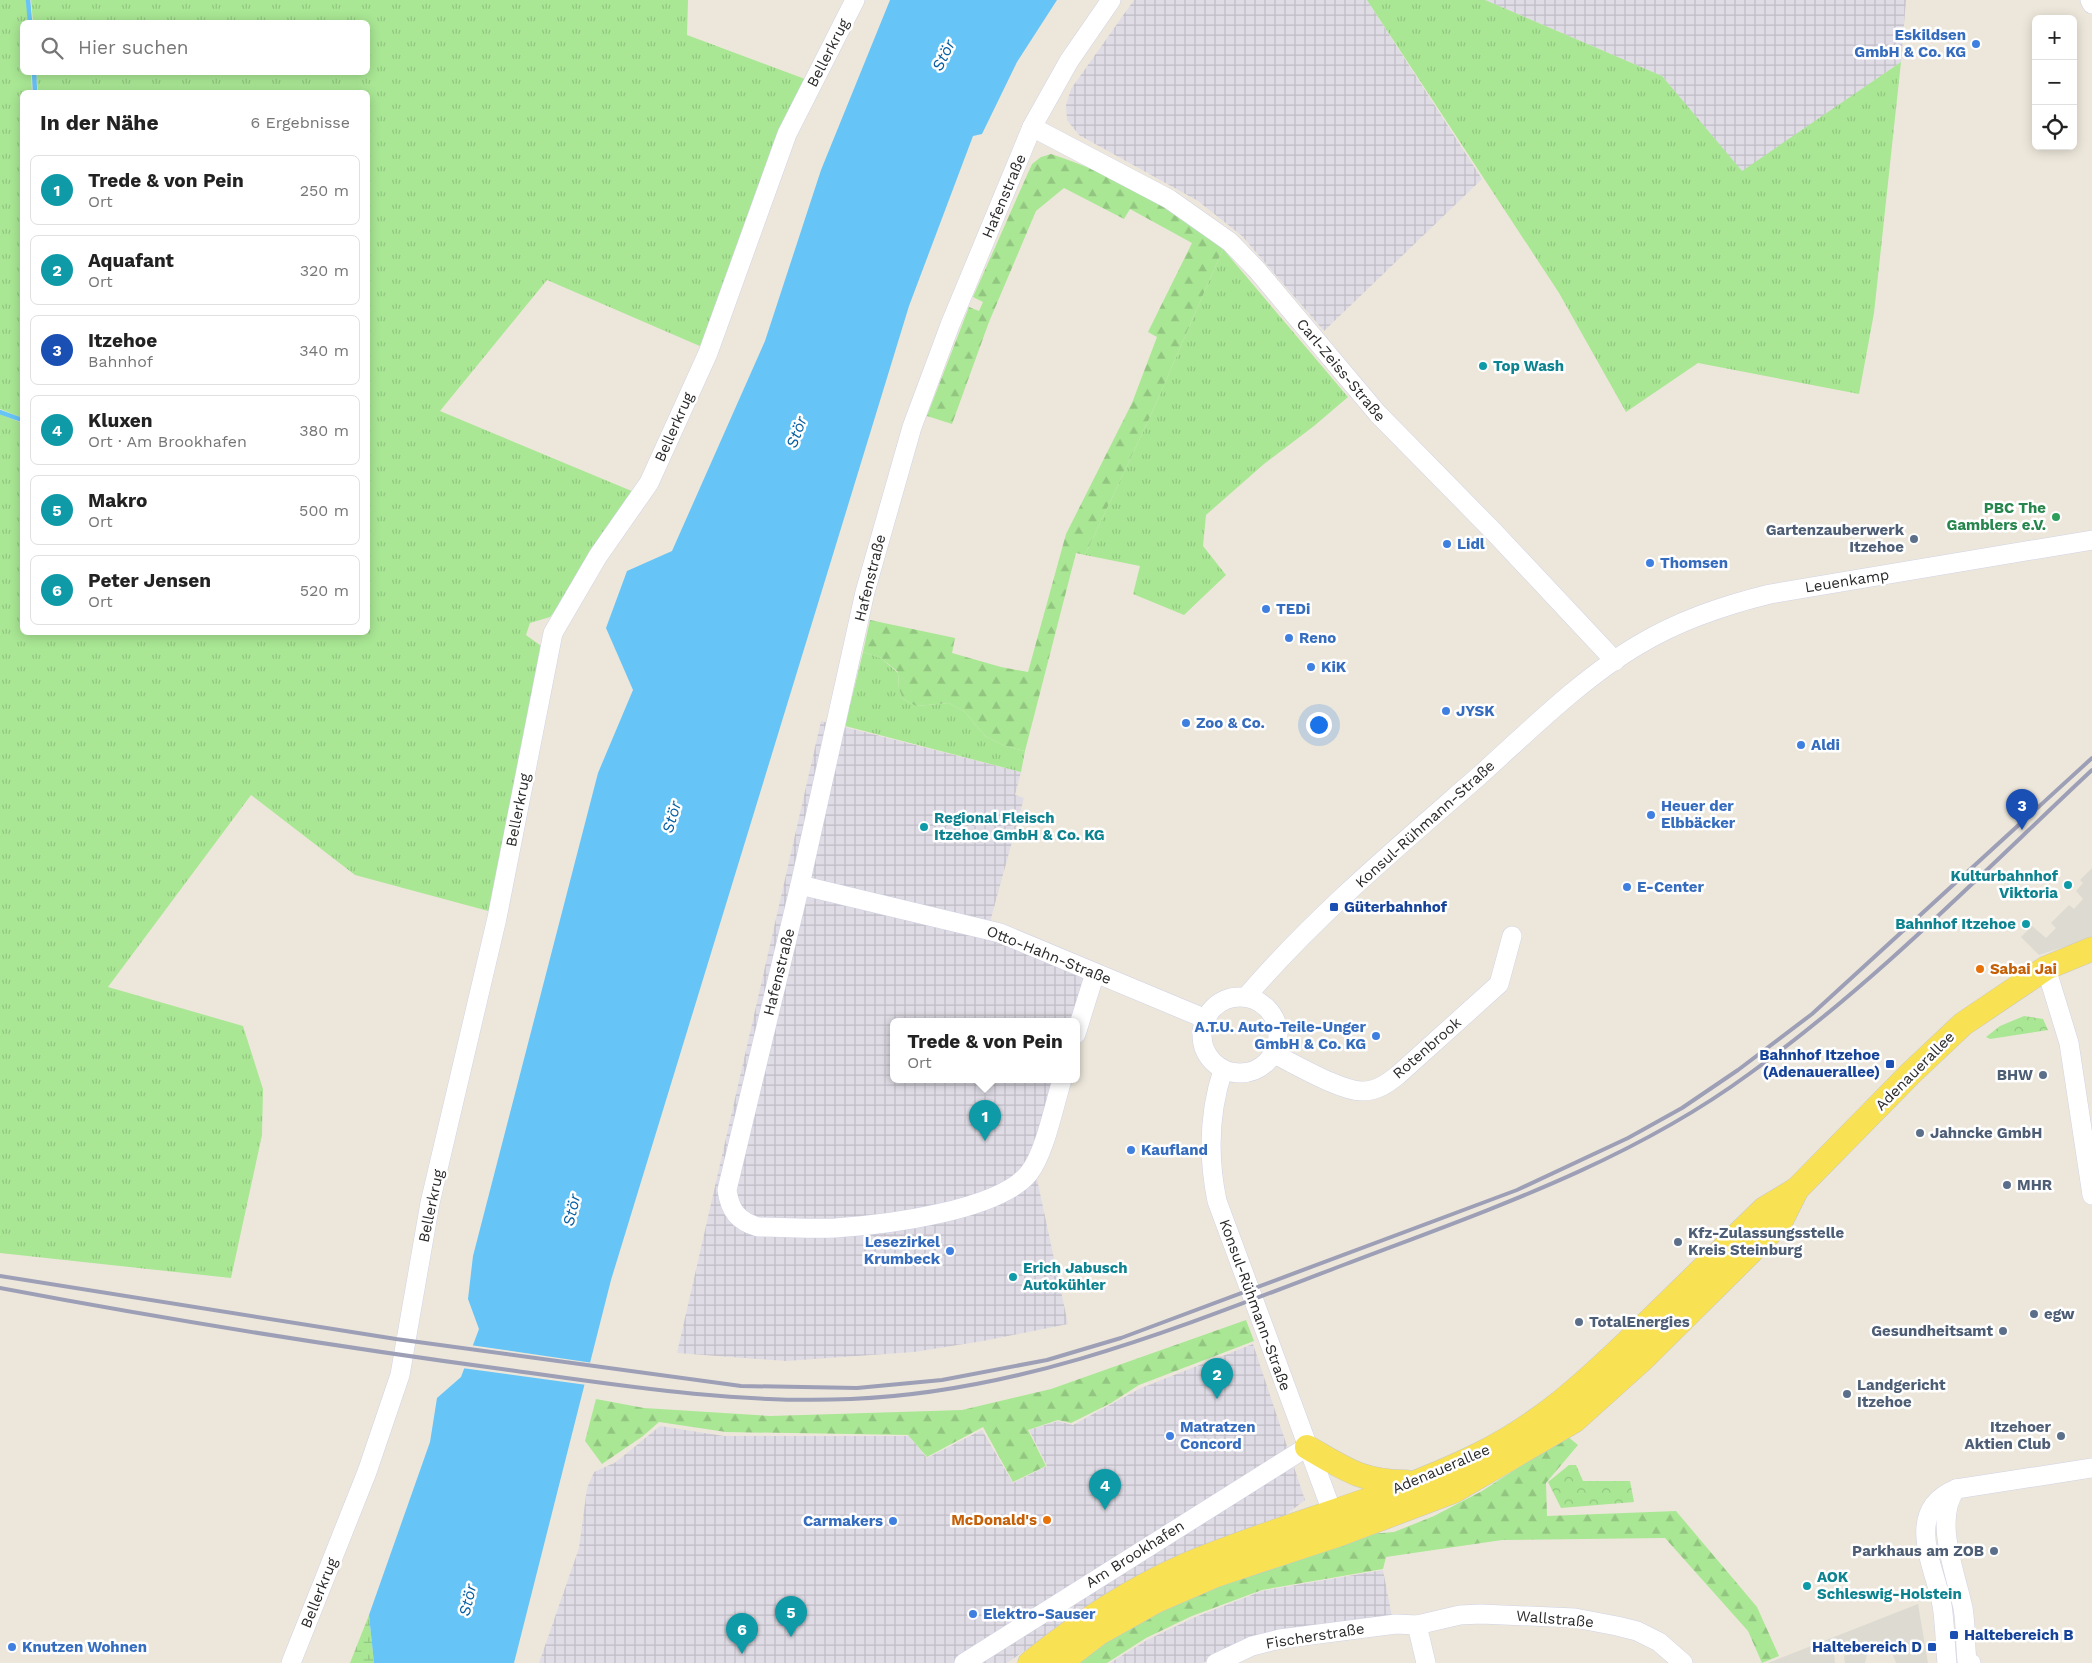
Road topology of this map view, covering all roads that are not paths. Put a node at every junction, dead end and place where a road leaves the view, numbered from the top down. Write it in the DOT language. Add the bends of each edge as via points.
graph roads {
  1 [pos="855,0"];
  2 [pos="1111,0"];
  3 [pos="2090,0"];
  4 [pos="2092,4"];
  5 [pos="1032,127"];
  6 [pos="2092,540"];
  7 [pos="1615,661"];
  8 [pos="800,885"];
  9 [pos="1512,936"];
  10 [pos="2092,949"];
  11 [pos="2046,968"];
  12 [pos="1095,973"];
  13 [pos="1246,997"];
  14 [pos="1206,1019"];
  15 [pos="1080,1021"];
  16 [pos="1274,1054"];
  17 [pos="1223,1070"];
  18 [pos="1061,1083"];
  19 [pos="1797,1189"];
  20 [pos="2092,1195"];
  21 [pos="1308,1447"];
  22 [pos="2092,1468"];
  23 [pos="1412,1482"];
  24 [pos="1956,1489"];
  25 [pos="1336,1524"];
  26 [pos="1417,1625"];
  27 [pos="1969,1662"];
  28 [pos="291,1663"];
  29 [pos="964,1663"];
  30 [pos="1030,1663"];
  31 [pos="1060,1663"];
  32 [pos="1216,1663"];
  33 [pos="1426,1663"];
  34 [pos="1683,1663"];
  35 [pos="1947,1663"];
  1 -- 28 [label="street, Bellerkrug" via="787,134 708,353 649,483 598,556 553,633 497,918 430,1203 400,1375 367,1472"];
  2 -- 5 [label="street, Hafenstraße" via="1068,60"];
  3 -- 4 [label="street"];
  5 -- 7 [label="street, Carl-Zeiss-Straße" via="1180,205 1241,252 1378,414"];
  5 -- 8 [label="street, Hafenstraße" via="950,325 912,427 865,592"];
  6 -- 7 [label="street, Leuenkamp" via="1751,599 1669,629"];
  7 -- 13 [label="street, Konsul-Rühmann-Straße" via="1540,721 1336,904"];
  8 -- 12 [label="street, Otto-Hahn-Straße" via="991,930"];
  8 -- 18 [label="street, Hafenstraße" via="727,1190 733,1213 758,1227 837,1228 920,1217 976,1204 1011,1189 1033,1167"];
  9 -- 16 [label="street, Rotenbrook" via="1499,984 1398,1075 1379,1087 1364,1091 1348,1088"];
  10 -- 11 [label="main road, Adenauerallee"];
  11 -- 19 [label="main road, Adenauerallee" via="1946,1038"];
  11 -- 20 [label="street" via="2070,1043"];
  12 -- 14 [label="street, Otto-Hahn-Straße"];
  12 -- 15 [label="street"];
  13 -- 14 [label="street" via="1229,998 1217,1005"];
  13 -- 16 [label="street" via="1258,1001 1270,1011 1277,1026"];
  14 -- 17 [label="street" via="1202,1032 1204,1048"];
  16 -- 17 [label="street" via="1268,1063 1250,1072"];
  17 -- 21 [label="street, Konsul-Rühmann-Straße" via="1212,1119 1212,1168 1217,1200"];
  19 -- 23 [label="main road, Adenauerallee" via="1764,1209 1566,1400 1480,1454"];
  19 -- 25 [label="main road, Adenauerallee" via="1780,1223 1672,1331 1574,1421 1454,1491"];
  21 -- 23 [label="main road" via="1353,1474 1388,1482"];
  21 -- 25 [label="street, Konsul-Rühmann-Straße"];
  21 -- 29 [label="street, Am Brookhafen"];
  22 -- 24 [label="street"];
  23 -- 25 [label="main road, Adenauerallee"];
  24 -- 27 [label="street" via="1949,1498 1946,1514"];
  24 -- 35 [label="street" via="1933,1503 1926,1536 1944,1617"];
  25 -- 30 [label="main road, Adenauerallee" via="1226,1549 1156,1579 1101,1610"];
  25 -- 31 [label="main road, Adenauerallee" via="1173,1593 1099,1633"];
  26 -- 32 [label="street, Fischerstraße" via="1396,1624 1280,1639 1252,1646"];
  26 -- 33 [label="street"];
  26 -- 34 [label="street, Wallstraße" via="1460,1615 1481,1614 1575,1618 1636,1631 1659,1642"];
}
